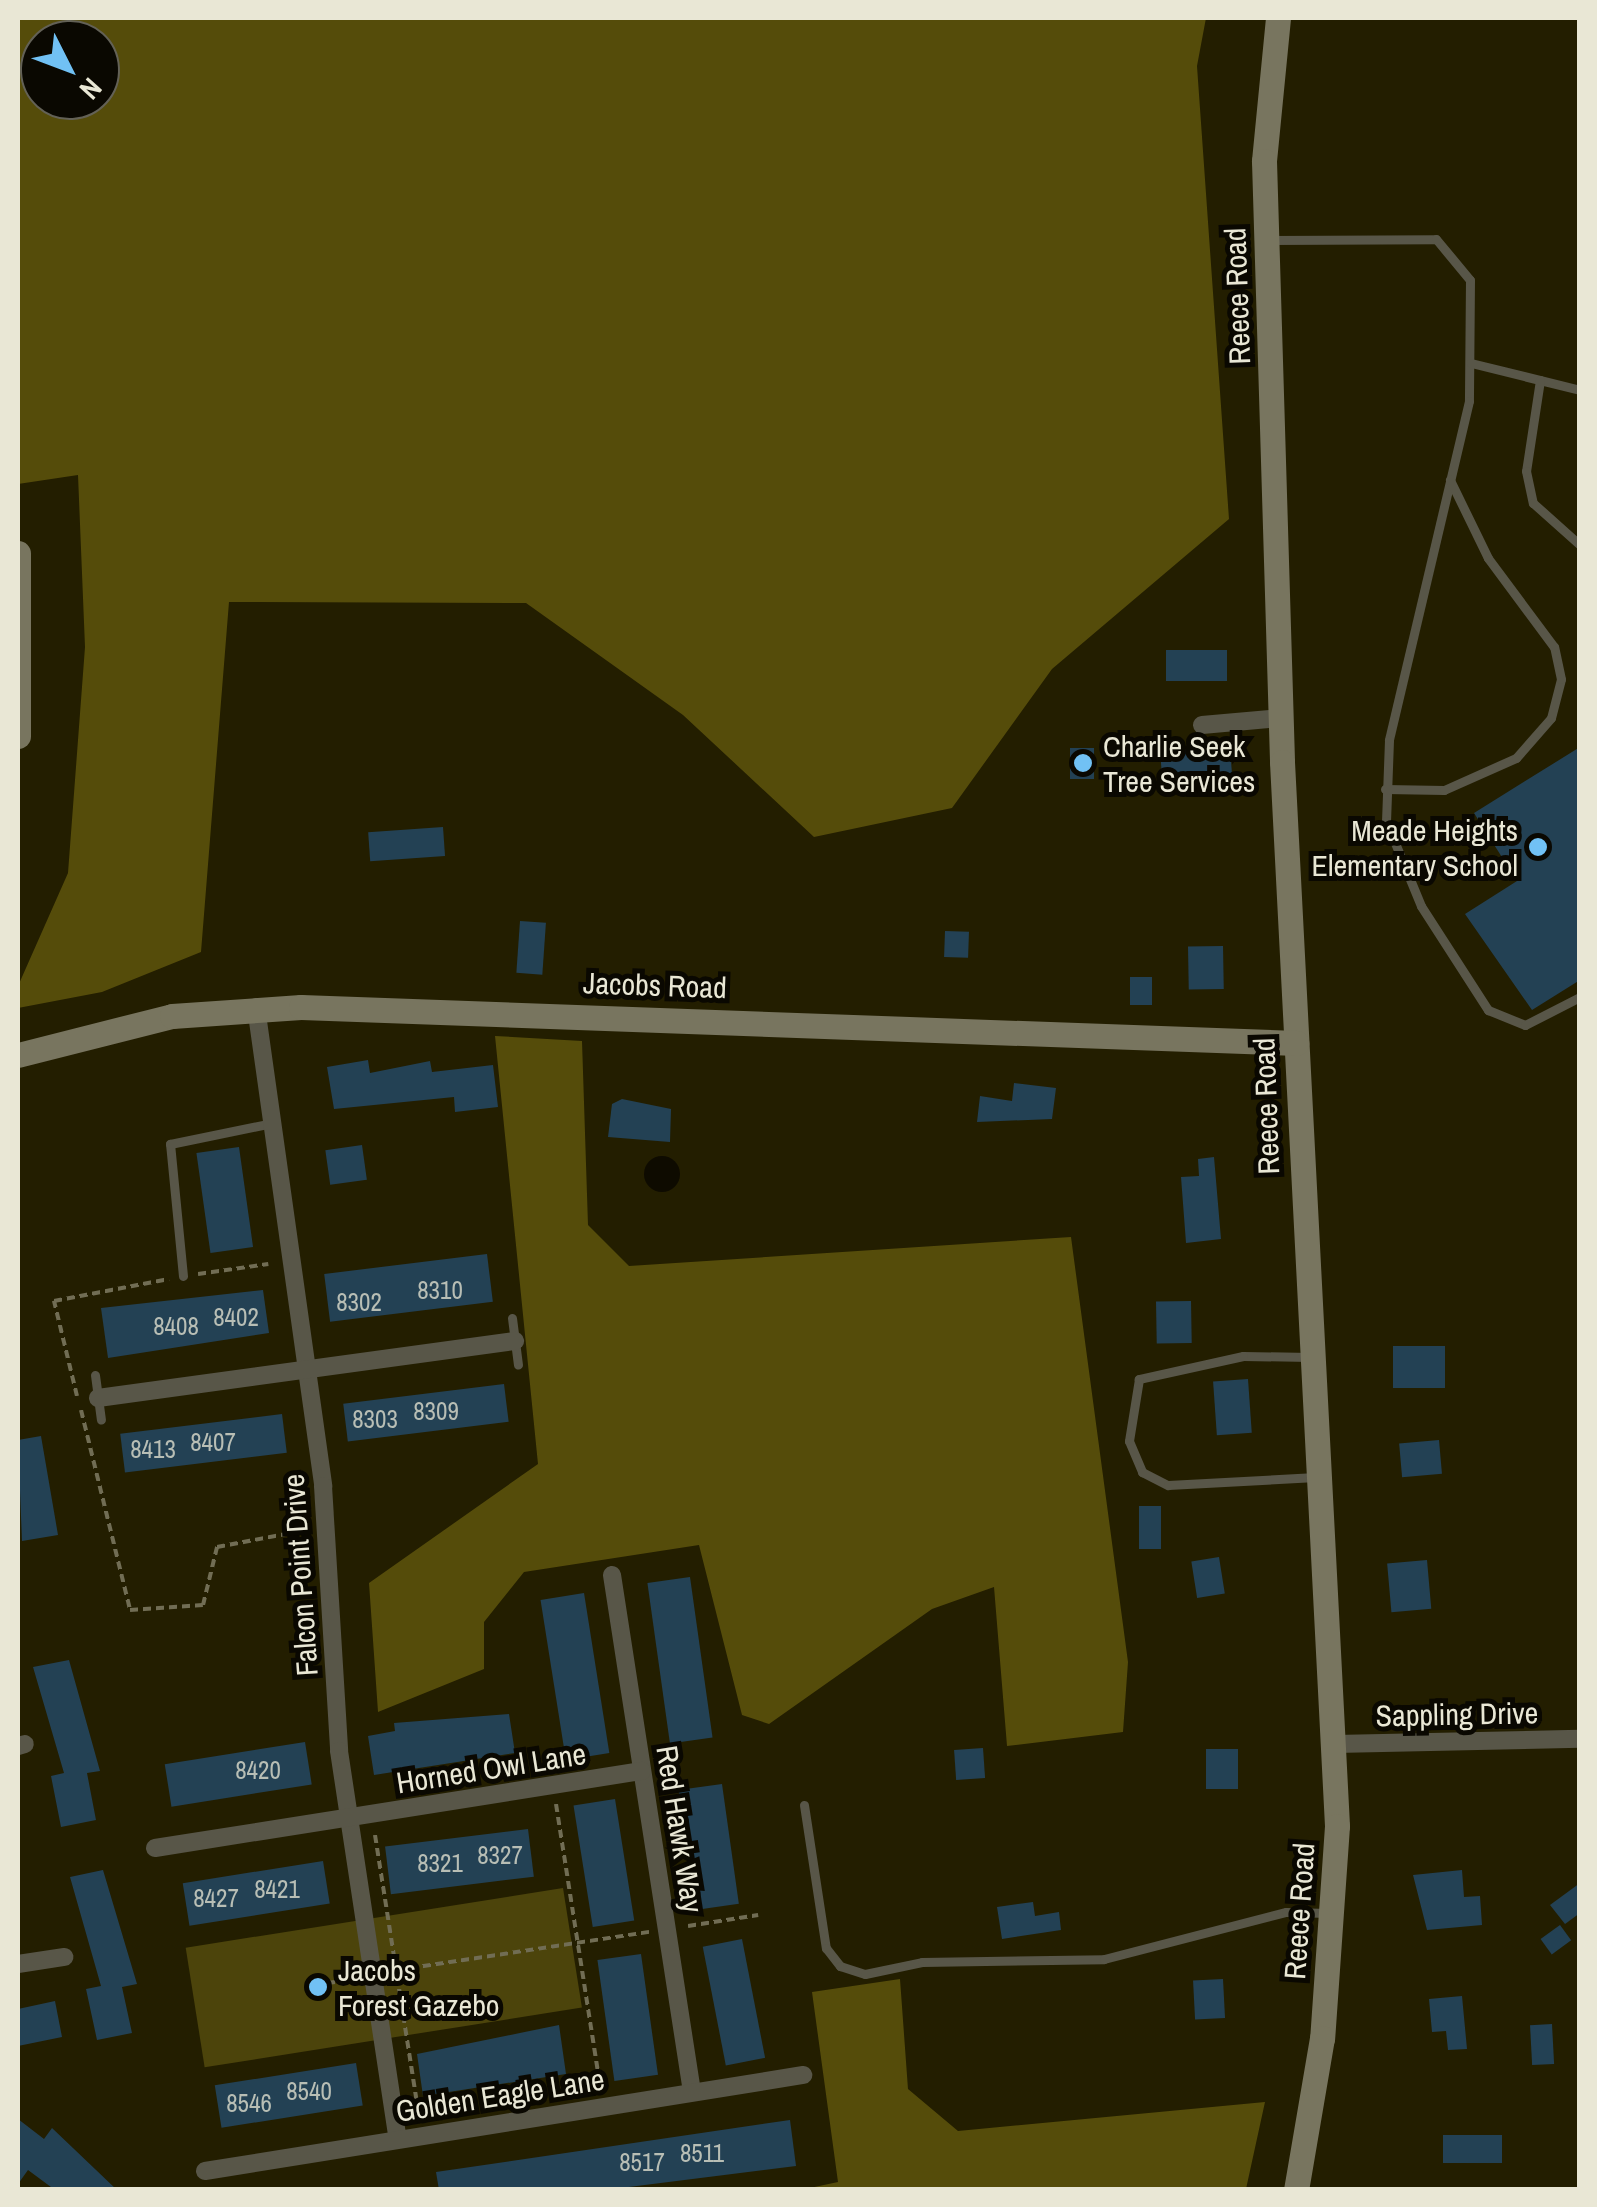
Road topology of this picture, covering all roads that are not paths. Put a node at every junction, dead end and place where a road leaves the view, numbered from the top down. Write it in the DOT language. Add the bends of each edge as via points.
graph roads {
  1 [pos="1278,18"];
  2 [pos="1268,240"];
  3 [pos="1471,363"];
  4 [pos="1540,380"];
  5 [pos="1580,390"];
  6 [pos="1450,480"];
  7 [pos="1580,544"];
  8 [pos="18,553"];
  9 [pos="1281,718"];
  10 [pos="1202,725"];
  11 [pos="18,736"];
  12 [pos="1385,789"];
  13 [pos="1580,997"];
  14 [pos="256,1007"];
  15 [pos="1296,1043"];
  16 [pos="18,1055"];
  17 [pos="272,1123"];
  18 [pos="184,1276"];
  19 [pos="512,1318"];
  20 [pos="515,1341"];
  21 [pos="1313,1356"];
  22 [pos="518,1365"];
  23 [pos="308,1368"];
  24 [pos="94,1375"];
  25 [pos="98,1398"];
  26 [pos="101,1420"];
  27 [pos="1320,1476"];
  28 [pos="612,1575"];
  29 [pos="1580,1739"];
  30 [pos="1335,1744"];
  31 [pos="642,1772"];
  32 [pos="804,1806"];
  33 [pos="350,1818"];
  34 [pos="155,1848"];
  35 [pos="1333,1913"];
  36 [pos="64,1957"];
  37 [pos="18,1964"];
  38 [pos="803,2075"];
  39 [pos="692,2092"];
  40 [pos="398,2139"];
  41 [pos="206,2171"];
  42 [pos="1296,2190"];
  1 -- 2 [label="main road, Reece Road" via="1267,92"];
  2 -- 3 [label="lane" via="1436,239 1470,280"];
  2 -- 9 [label="main road, Reece Road"];
  3 -- 4 [label="lane"];
  3 -- 6 [label="lane"];
  4 -- 5 [label="lane"];
  4 -- 7 [label="lane" via="1526,471 1533,503"];
  6 -- 12 [label="lane"];
  6 -- 12 [label="lane" via="1488,558 1554,646 1562,679 1552,718 1516,758 1444,790"];
  8 -- 11 [label="main road"];
  9 -- 10 [label="street"];
  9 -- 15 [label="main road, Reece Road"];
  12 -- 13 [label="lane" via="1399,864 1488,1010 1525,1025"];
  14 -- 15 [label="main road, Jacobs Road"];
  14 -- 16 [label="main road, Jacobs Road" via="172,1016"];
  14 -- 17 [label="street, Falcon Point Drive"];
  15 -- 21 [label="main road, Reece Road"];
  17 -- 18 [label="lane" via="170,1144"];
  17 -- 23 [label="street, Falcon Point Drive"];
  19 -- 20 [label="lane"];
  20 -- 22 [label="lane"];
  20 -- 23 [label="street"];
  21 -- 27 [label="main road, Reece Road"];
  21 -- 27 [label="lane" via="1242,1356 1139,1379 1129,1441 1142,1472 1168,1485"];
  23 -- 25 [label="street"];
  23 -- 33 [label="street, Falcon Point Drive"];
  24 -- 25 [label="lane"];
  25 -- 26 [label="lane"];
  27 -- 30 [label="main road, Reece Road"];
  28 -- 31 [label="street, Red Hawk Way"];
  29 -- 30 [label="street, Sappling Drive"];
  30 -- 35 [label="main road, Reece Road"];
  31 -- 33 [label="street, Horned Owl Lane"];
  31 -- 39 [label="street, Red Hawk Way"];
  32 -- 35 [label="lane" via="826,1948 840,1966 865,1974 922,1962 1104,1959 1286,1912"];
  33 -- 34 [label="street, Horned Owl Lane"];
  33 -- 40 [label="street, Falcon Point Drive"];
  35 -- 42 [label="main road, Reece Road"];
  36 -- 37 [label="street"];
  38 -- 39 [label="street, Golden Eagle Lane"];
  39 -- 40 [label="street, Golden Eagle Lane"];
  40 -- 41 [label="street, Golden Eagle Lane"];
}
